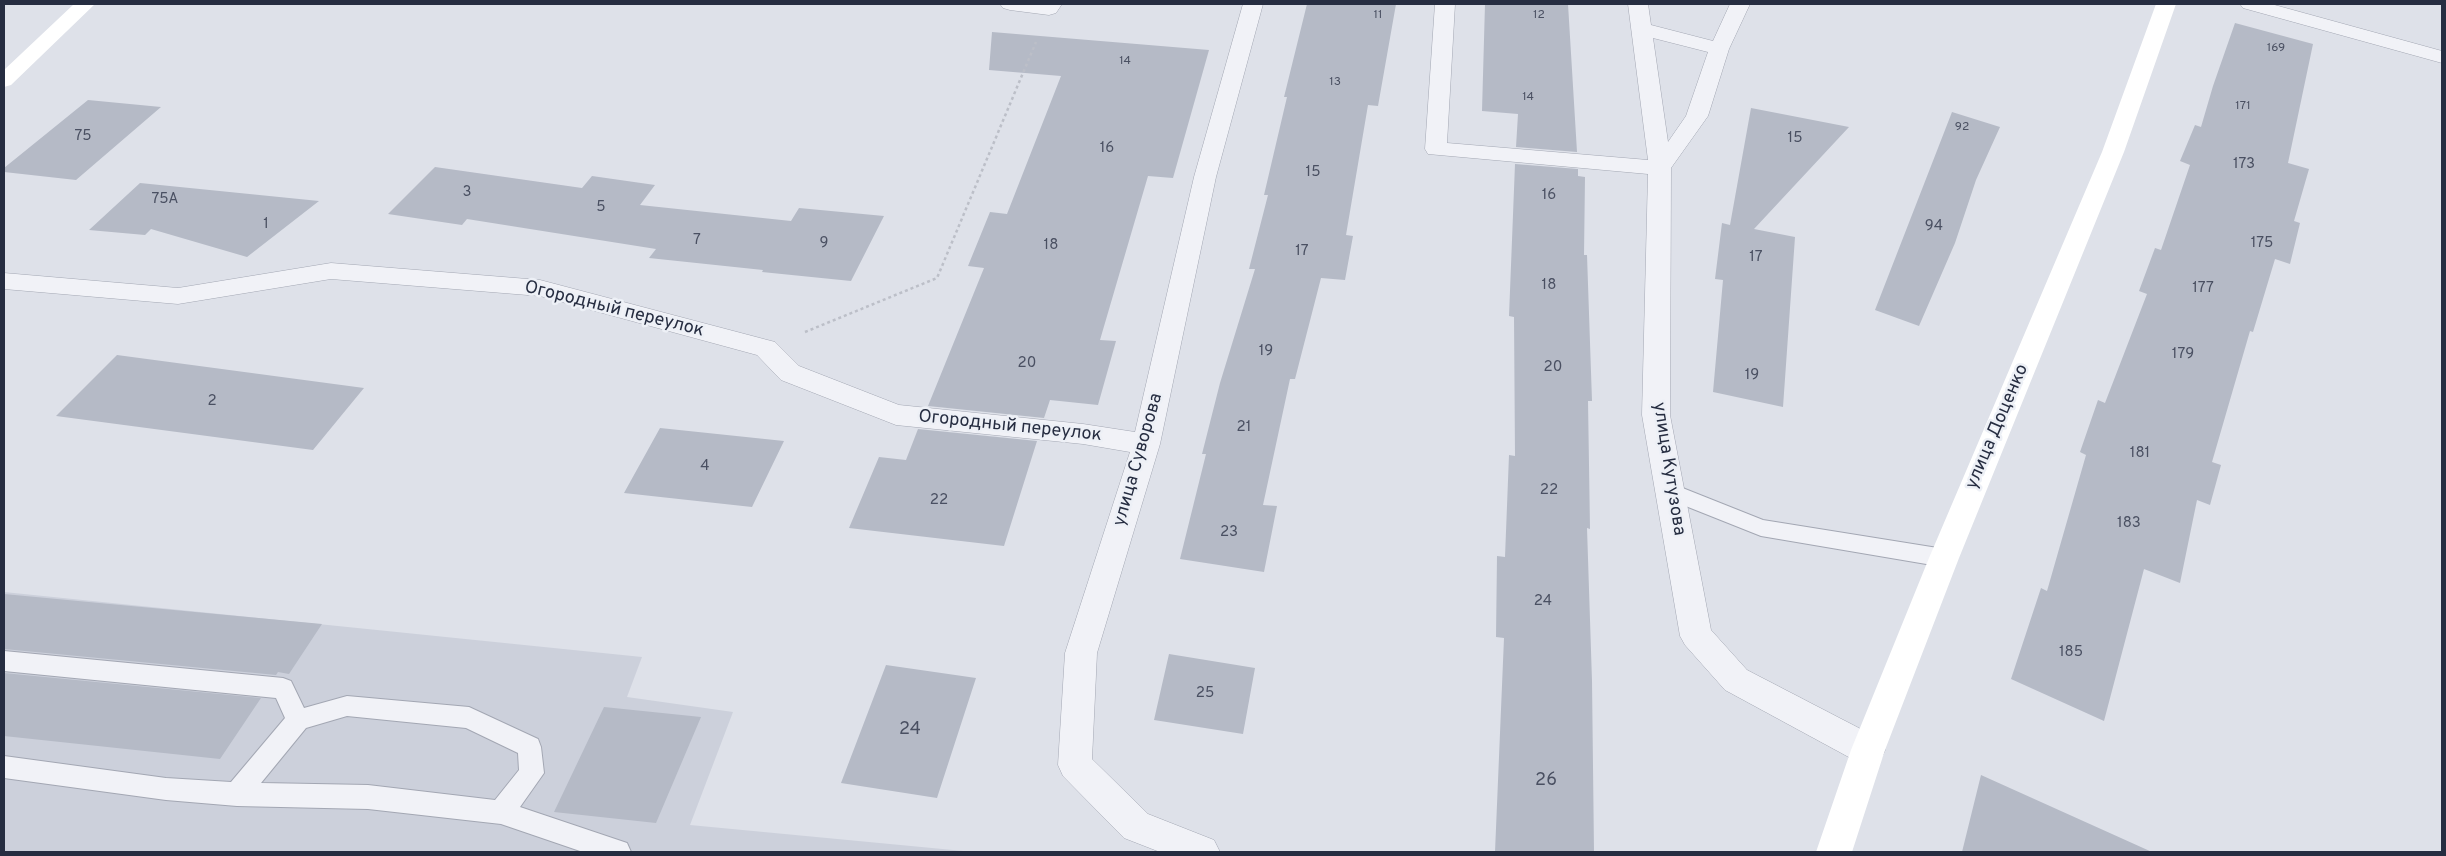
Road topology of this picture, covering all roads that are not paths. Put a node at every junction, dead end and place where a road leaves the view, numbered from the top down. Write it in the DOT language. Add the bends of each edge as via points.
graph roads {
  1 [pos="85,4"];
  2 [pos="1010,4"];
  3 [pos="1253,4"];
  4 [pos="1446,4"];
  5 [pos="1740,4"];
  6 [pos="2166,4"];
  7 [pos="2250,4"];
  8 [pos="1050,6"];
  9 [pos="1640,17"];
  10 [pos="1719,50"];
  11 [pos="2442,57"];
  12 [pos="4,81"];
  13 [pos="1660,168"];
  14 [pos="4,281"];
  15 [pos="1146,444"];
  16 [pos="1670,491"];
  17 [pos="1944,558"];
  18 [pos="4,661"];
  19 [pos="298,720"];
  20 [pos="1868,750"];
  21 [pos="4,767"];
  22 [pos="237,794"];
  23 [pos="501,812"];
  24 [pos="618,852"];
  25 [pos="1202,852"];
  26 [pos="1834,852"];
  1 -- 12 [label="main road"];
  2 -- 8 [label="street"];
  3 -- 15 [label="street, улица Суворова" via="1205,177"];
  4 -- 13 [label="street" via="1436,149"];
  5 -- 10 [label="street"];
  6 -- 17 [label="main road, улица Доценко" via="2113,152"];
  7 -- 11 [label="street"];
  9 -- 10 [label="street"];
  9 -- 13 [label="street, улица Кутузова"];
  10 -- 13 [label="street" via="1696,116"];
  13 -- 16 [label="street, улица Кутузова" via="1656,415"];
  14 -- 15 [label="street, Огородный переулок" via="178,296 331,271 540,288 766,348 790,374 896,415 1082,434"];
  15 -- 25 [label="street, улица Суворова" via="1081,653 1075,765 1136,826"];
  16 -- 17 [label="lane" via="1761,528"];
  16 -- 20 [label="street, улица Кутузова" via="1696,636 1736,680"];
  17 -- 20 [label="main road, улица Доценко"];
  18 -- 19 [label="lane" via="283,688"];
  19 -- 22 [label="lane"];
  19 -- 23 [label="lane" via="347,706 468,718 529,747 532,772"];
  20 -- 26 [label="main road, улица Доценко"];
  21 -- 22 [label="lane" via="166,789"];
  22 -- 23 [label="lane" via="368,797"];
  23 -- 24 [label="lane"];
}
